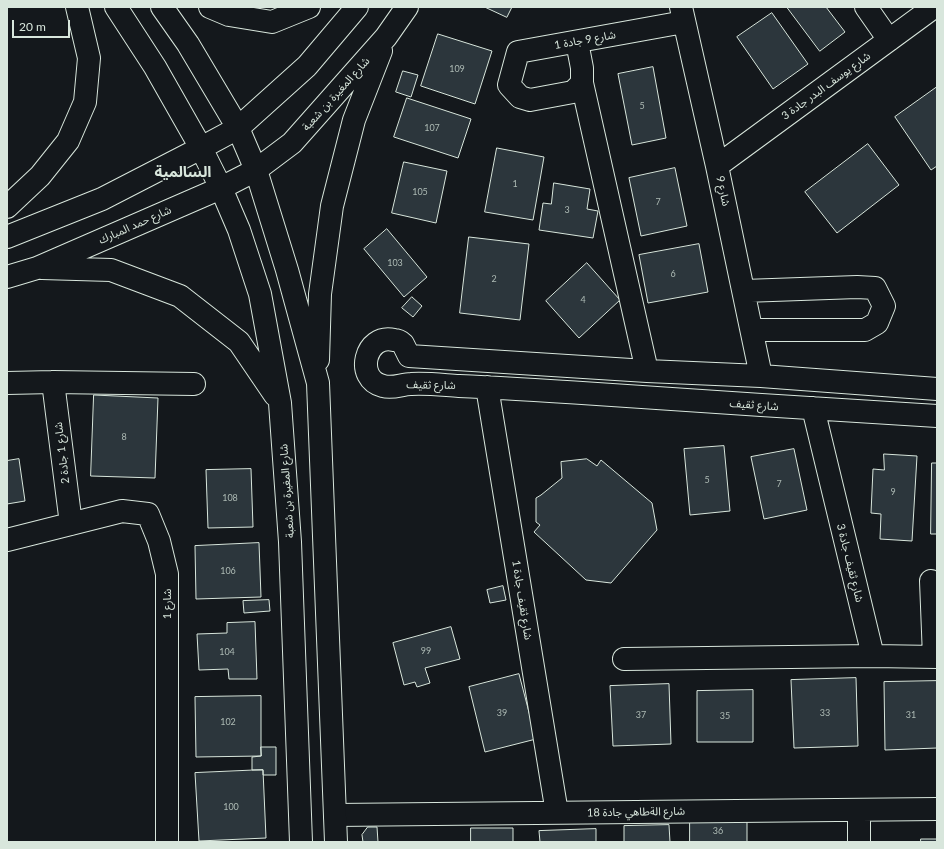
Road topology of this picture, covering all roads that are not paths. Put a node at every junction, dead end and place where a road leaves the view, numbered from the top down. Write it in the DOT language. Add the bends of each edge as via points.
graph roads {
  1 [pos="77,7"];
  2 [pos="116,7"];
  3 [pos="162,7"];
  4 [pos="210,7"];
  5 [pos="309,7"];
  6 [pos="357,7"];
  7 [pos="406,7"];
  8 [pos="866,7"];
  9 [pos="934,7"];
  10 [pos="683,15"];
  11 [pos="386,37"];
  12 [pos="889,40"];
  13 [pos="577,42"];
  14 [pos="582,83"];
  15 [pos="238,128"];
  16 [pos="201,148"];
  17 [pos="717,166"];
  18 [pos="256,170"];
  19 [pos="221,188"];
  20 [pos="7,207"];
  21 [pos="7,237"];
  22 [pos="37,268"];
  23 [pos="7,277"];
  24 [pos="744,291"];
  25 [pos="752,330"];
  26 [pos="647,371"];
  27 [pos="761,376"];
  28 [pos="53,382"];
  29 [pos="7,383"];
  30 [pos="318,383"];
  31 [pos="194,384"];
  32 [pos="487,387"];
  33 [pos="937,389"];
  34 [pos="280,403"];
  35 [pos="813,408"];
  36 [pos="937,416"];
  37 [pos="71,524"];
  38 [pos="7,540"];
  39 [pos="930,581"];
  40 [pos="873,656"];
  41 [pos="935,657"];
  42 [pos="624,659"];
  43 [pos="937,809"];
  44 [pos="859,810"];
  45 [pos="557,812"];
  46 [pos="335,815"];
  47 [pos="167,842"];
  48 [pos="301,842"];
  49 [pos="336,842"];
  50 [pos="859,842"];
  1 -- 20 [label="street" via="89,58 86,102 68,141 40,176"];
  2 -- 16 [label="street" via="155,67"];
  3 -- 15 [label="street" via="188,44"];
  4 -- 5 [label="street" via="229,15 272,22"];
  6 -- 15 [label="street" via="307,66"];
  7 -- 11 [label="street, شارع المغيرة بن شعبة"];
  8 -- 12 [label="street"];
  9 -- 12 [label="street, شارع يوسف البدر جادة 3"];
  10 -- 13 [label="street, شارع 9 جادة 1"];
  10 -- 17 [label="street, شارع 9"];
  11 -- 18 [label="street, شارع المغيرة بن شعبة" via="292,143"];
  11 -- 30 [label="street" via="354,120 332,206 320,294"];
  12 -- 17 [label="street, شارع يوسف البدر جادة 3"];
  13 -- 14 [label="street"];
  13 -- 14 [label="street, شارع 9 جادة 1" via="518,52 509,85 520,97 530,100 573,92"];
  14 -- 26 [label="street"];
  15 -- 16 [label="street"];
  15 -- 18 [label="street"];
  16 -- 19 [label="street"];
  16 -- 21 [label="street" via="102,200"];
  17 -- 24 [label="street, شارع 9"];
  18 -- 19 [label="street, شارع المغيرة بن شعبة"];
  18 -- 30 [label="street"];
  19 -- 22 [label="street, شارع حمد المبارك"];
  19 -- 34 [label="street, شارع المغيرة بن شعبة" via="260,294"];
  22 -- 23 [label="street, شارع حمد المبارك"];
  22 -- 34 [label="street" via="111,270 180,296 239,342"];
  24 -- 25 [label="street, شارع 9"];
  24 -- 25 [label="street" via="857,286 875,288 884,306 877,323 865,330"];
  25 -- 27 [label="street, شارع 9"];
  26 -- 27 [label="street, شارع ثقيف"];
  26 -- 32 [label="street, شارع ثقيف" via="409,356 403,344 394,339 374,344 365,362 367,372 373,381 382,386 410,384"];
  27 -- 33 [label="street, شارع ثقيف"];
  28 -- 29 [label="street"];
  28 -- 31 [label="street"];
  28 -- 37 [label="street, شارع 1 جادة 2"];
  30 -- 46 [label="street"];
  32 -- 35 [label="street, شارع ثقيف"];
  32 -- 45 [label="street, شارع ثقيف جادة 1"];
  34 -- 48 [label="street, شارع المغيرة بن شعبة" via="290,542"];
  35 -- 36 [label="street, شارع ثقيف"];
  35 -- 40 [label="street, شارع ثقيف جادة 3"];
  37 -- 38 [label="street, شارع 1"];
  37 -- 47 [label="street, شارع 1" via="122,511 148,514 159,541 167,574"];
  39 -- 41 [label="street"];
  40 -- 41 [label="street"];
  40 -- 42 [label="street"];
  43 -- 44 [label="street, شارع الةطاهي جادة 18"];
  44 -- 45 [label="street, شارع الةطاهي جادة 18"];
  44 -- 50 [label="street"];
  45 -- 46 [label="street, شارع الةطاهي جادة 18"];
  46 -- 49 [label="street"];
}
